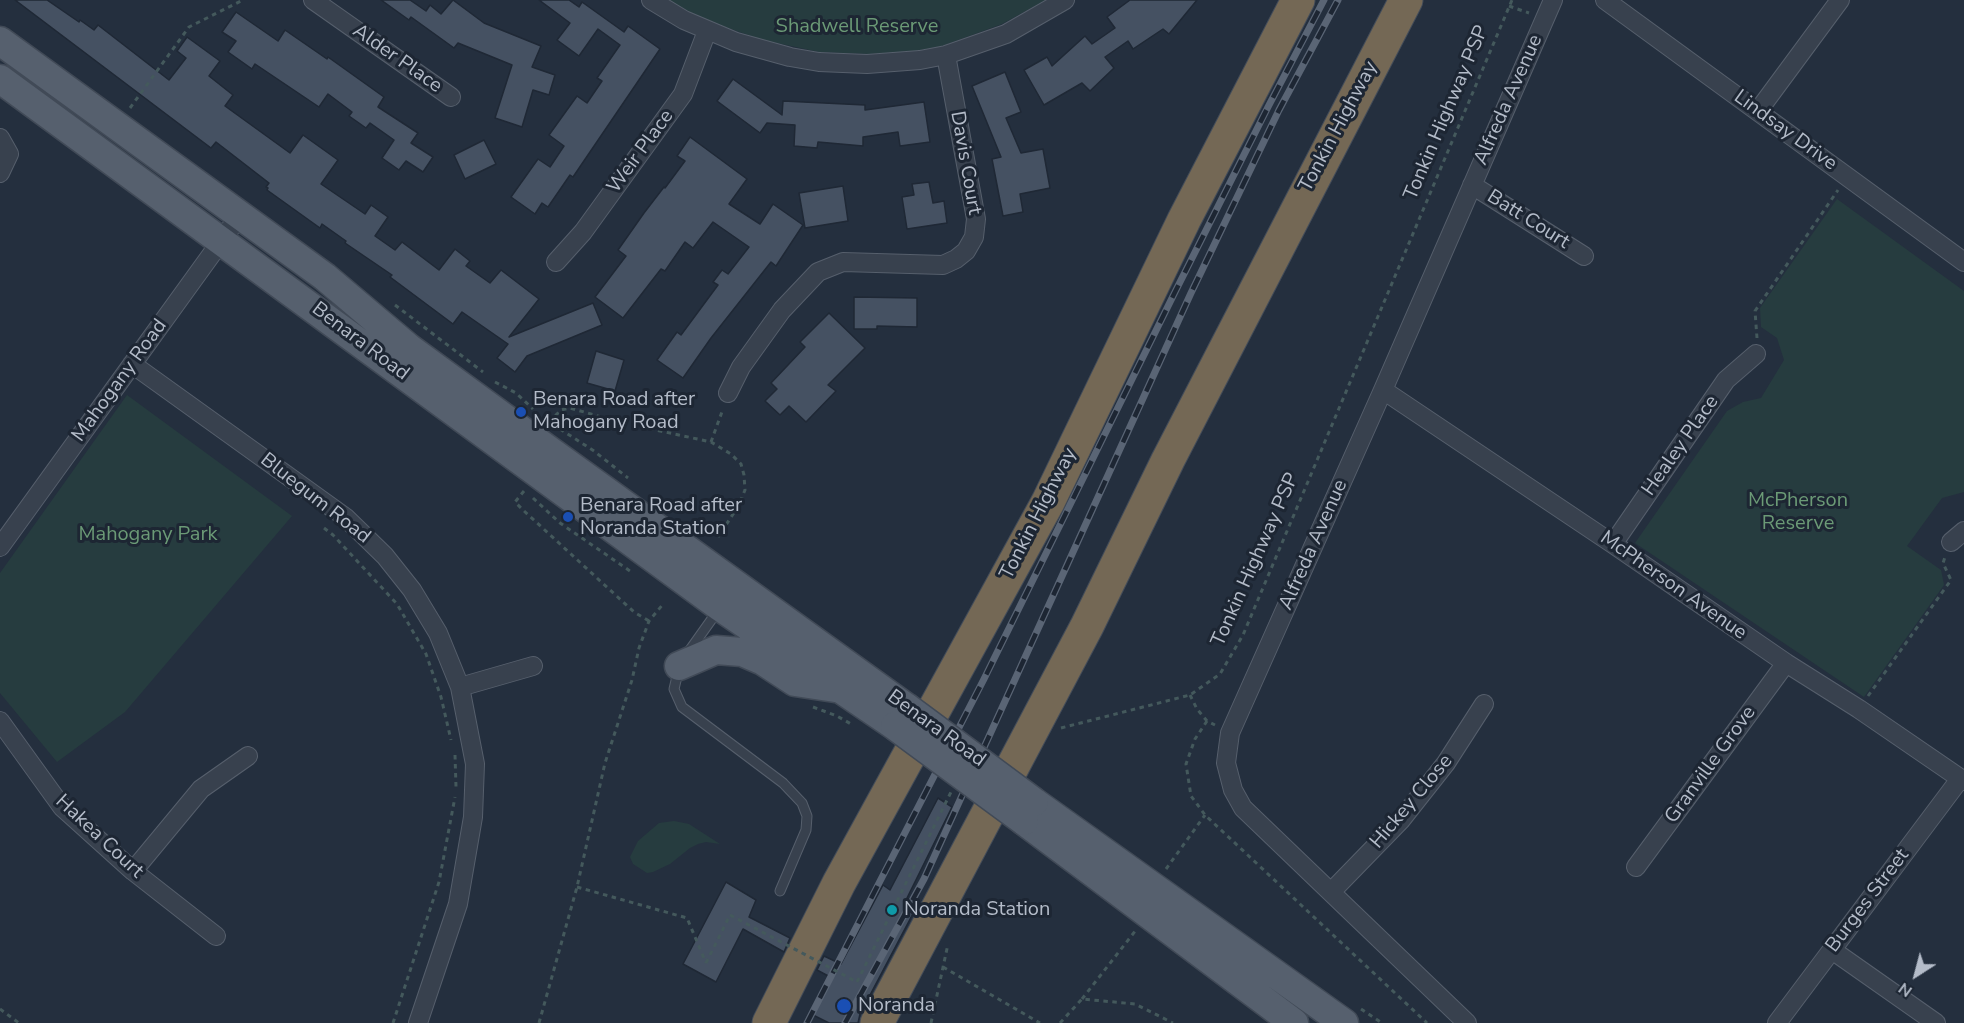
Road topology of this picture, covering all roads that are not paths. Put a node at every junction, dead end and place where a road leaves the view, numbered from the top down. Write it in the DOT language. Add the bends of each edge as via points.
graph roads {
  1 [pos="313,0"];
  2 [pos="651,0"];
  3 [pos="1065,0"];
  4 [pos="1299,0"];
  5 [pos="1406,0"];
  6 [pos="1553,0"];
  7 [pos="1605,0"];
  8 [pos="1840,0"];
  9 [pos="707,31"];
  10 [pos="0,41"];
  11 [pos="946,55"];
  12 [pos="0,63"];
  13 [pos="0,79"];
  14 [pos="451,97"];
  15 [pos="43,110"];
  16 [pos="1758,111"];
  17 [pos="0,138"];
  18 [pos="0,173"];
  19 [pos="1472,185"];
  20 [pos="240,216"];
  21 [pos="222,240"];
  22 [pos="1584,255"];
  23 [pos="556,262"];
  24 [pos="1964,262"];
  25 [pos="410,348"];
  26 [pos="1756,354"];
  27 [pos="132,364"];
  28 [pos="1383,390"];
  29 [pos="728,393"];
  30 [pos="471,424"];
  31 [pos="1613,544"];
  32 [pos="0,547"];
  33 [pos="728,596"];
  34 [pos="1786,663"];
  35 [pos="533,666"];
  36 [pos="679,666"];
  37 [pos="459,687"];
  38 [pos="840,688"];
  39 [pos="1484,704"];
  40 [pos="901,717"];
  41 [pos="0,722"];
  42 [pos="248,756"];
  43 [pos="1962,780"];
  44 [pos="1029,811"];
  45 [pos="1636,867"];
  46 [pos="133,871"];
  47 [pos="780,891"];
  48 [pos="1331,892"];
  49 [pos="216,936"];
  50 [pos="1832,950"];
  51 [pos="418,1023"];
  52 [pos="770,1023"];
  53 [pos="877,1023"];
  54 [pos="1294,1023"];
  55 [pos="1344,1023"];
  56 [pos="1467,1023"];
  57 [pos="1777,1023"];
  58 [pos="1936,1023"];
  1 -- 14 [label="street, Alder Place"];
  2 -- 9 [label="street"];
  3 -- 11 [label="street" via="1006,34"];
  4 -- 52 [label="highway, Tonkin Highway" via="1184,220 1048,502 839,883"];
  5 -- 53 [label="highway, Tonkin Highway" via="1167,460 1081,636"];
  6 -- 19 [label="street, Alfreda Avenue"];
  7 -- 16 [label="street, Lindsay Drive"];
  8 -- 16 [label="street"];
  9 -- 11 [label="street" via="762,50 819,62 867,64"];
  9 -- 23 [label="street, Weir Place" via="683,94 583,232"];
  10 -- 20 [label="main road, Benara Road"];
  11 -- 29 [label="street, Davis Court" via="976,219 974,237 966,251 943,266 843,262 818,272 782,310"];
  12 -- 15 [label="main road" via="17,75"];
  13 -- 15 [label="main road, Benara Road"];
  15 -- 21 [label="main road, Benara Road"];
  16 -- 24 [label="street, Lindsay Drive"];
  17 -- 18 [label="street" via="9,154"];
  19 -- 22 [label="street, Batt Court"];
  19 -- 28 [label="street, Alfreda Avenue"];
  20 -- 21 [label="street, Mahogany Road"];
  20 -- 25 [label="main road, Benara Road" via="325,277"];
  21 -- 27 [label="street, Mahogany Road"];
  21 -- 30 [label="main road, Benara Road"];
  25 -- 30 [label="main road" via="433,377 484,422"];
  25 -- 33 [label="main road, Benara Road" via="538,428"];
  26 -- 31 [label="street, Healey Place" via="1726,380"];
  27 -- 32 [label="street, Mahogany Road"];
  27 -- 37 [label="street, Bluegum Road" via="345,518 385,556 438,633"];
  28 -- 31 [label="street, McPherson Avenue"];
  28 -- 48 [label="street, Alfreda Avenue" via="1230,733 1226,763 1243,808"];
  30 -- 33 [label="main road, Benara Road"];
  31 -- 34 [label="street, McPherson Avenue"];
  33 -- 36 [label="lane"];
  33 -- 38 [label="main road, Benara Road"];
  33 -- 40 [label="main road, Benara Road"];
  34 -- 43 [label="street, McPherson Avenue"];
  34 -- 45 [label="street, Granville Grove"];
  35 -- 37 [label="street"];
  36 -- 38 [label="main road" via="716,650 742,652 795,682"];
  36 -- 47 [label="lane" via="674,689 682,707 783,783 802,803 807,816 806,830"];
  37 -- 51 [label="street, Bluegum Road" via="475,764 473,817 458,904"];
  38 -- 40 [label="main road, Benara Road"];
  39 -- 48 [label="street, Hickey Close" via="1446,763 1401,820"];
  40 -- 44 [label="main road, Benara Road, bridge"];
  41 -- 46 [label="street, Hakea Court" via="62,807"];
  42 -- 46 [label="street" via="201,789"];
  43 -- 50 [label="street, Burges Street"];
  44 -- 54 [label="main road, Benara Road"];
  44 -- 55 [label="main road, Benara Road"];
  46 -- 49 [label="street, Hakea Court"];
  48 -- 56 [label="street, Alfreda Avenue"];
  50 -- 57 [label="street, Burges Street"];
  50 -- 58 [label="street"];
}
